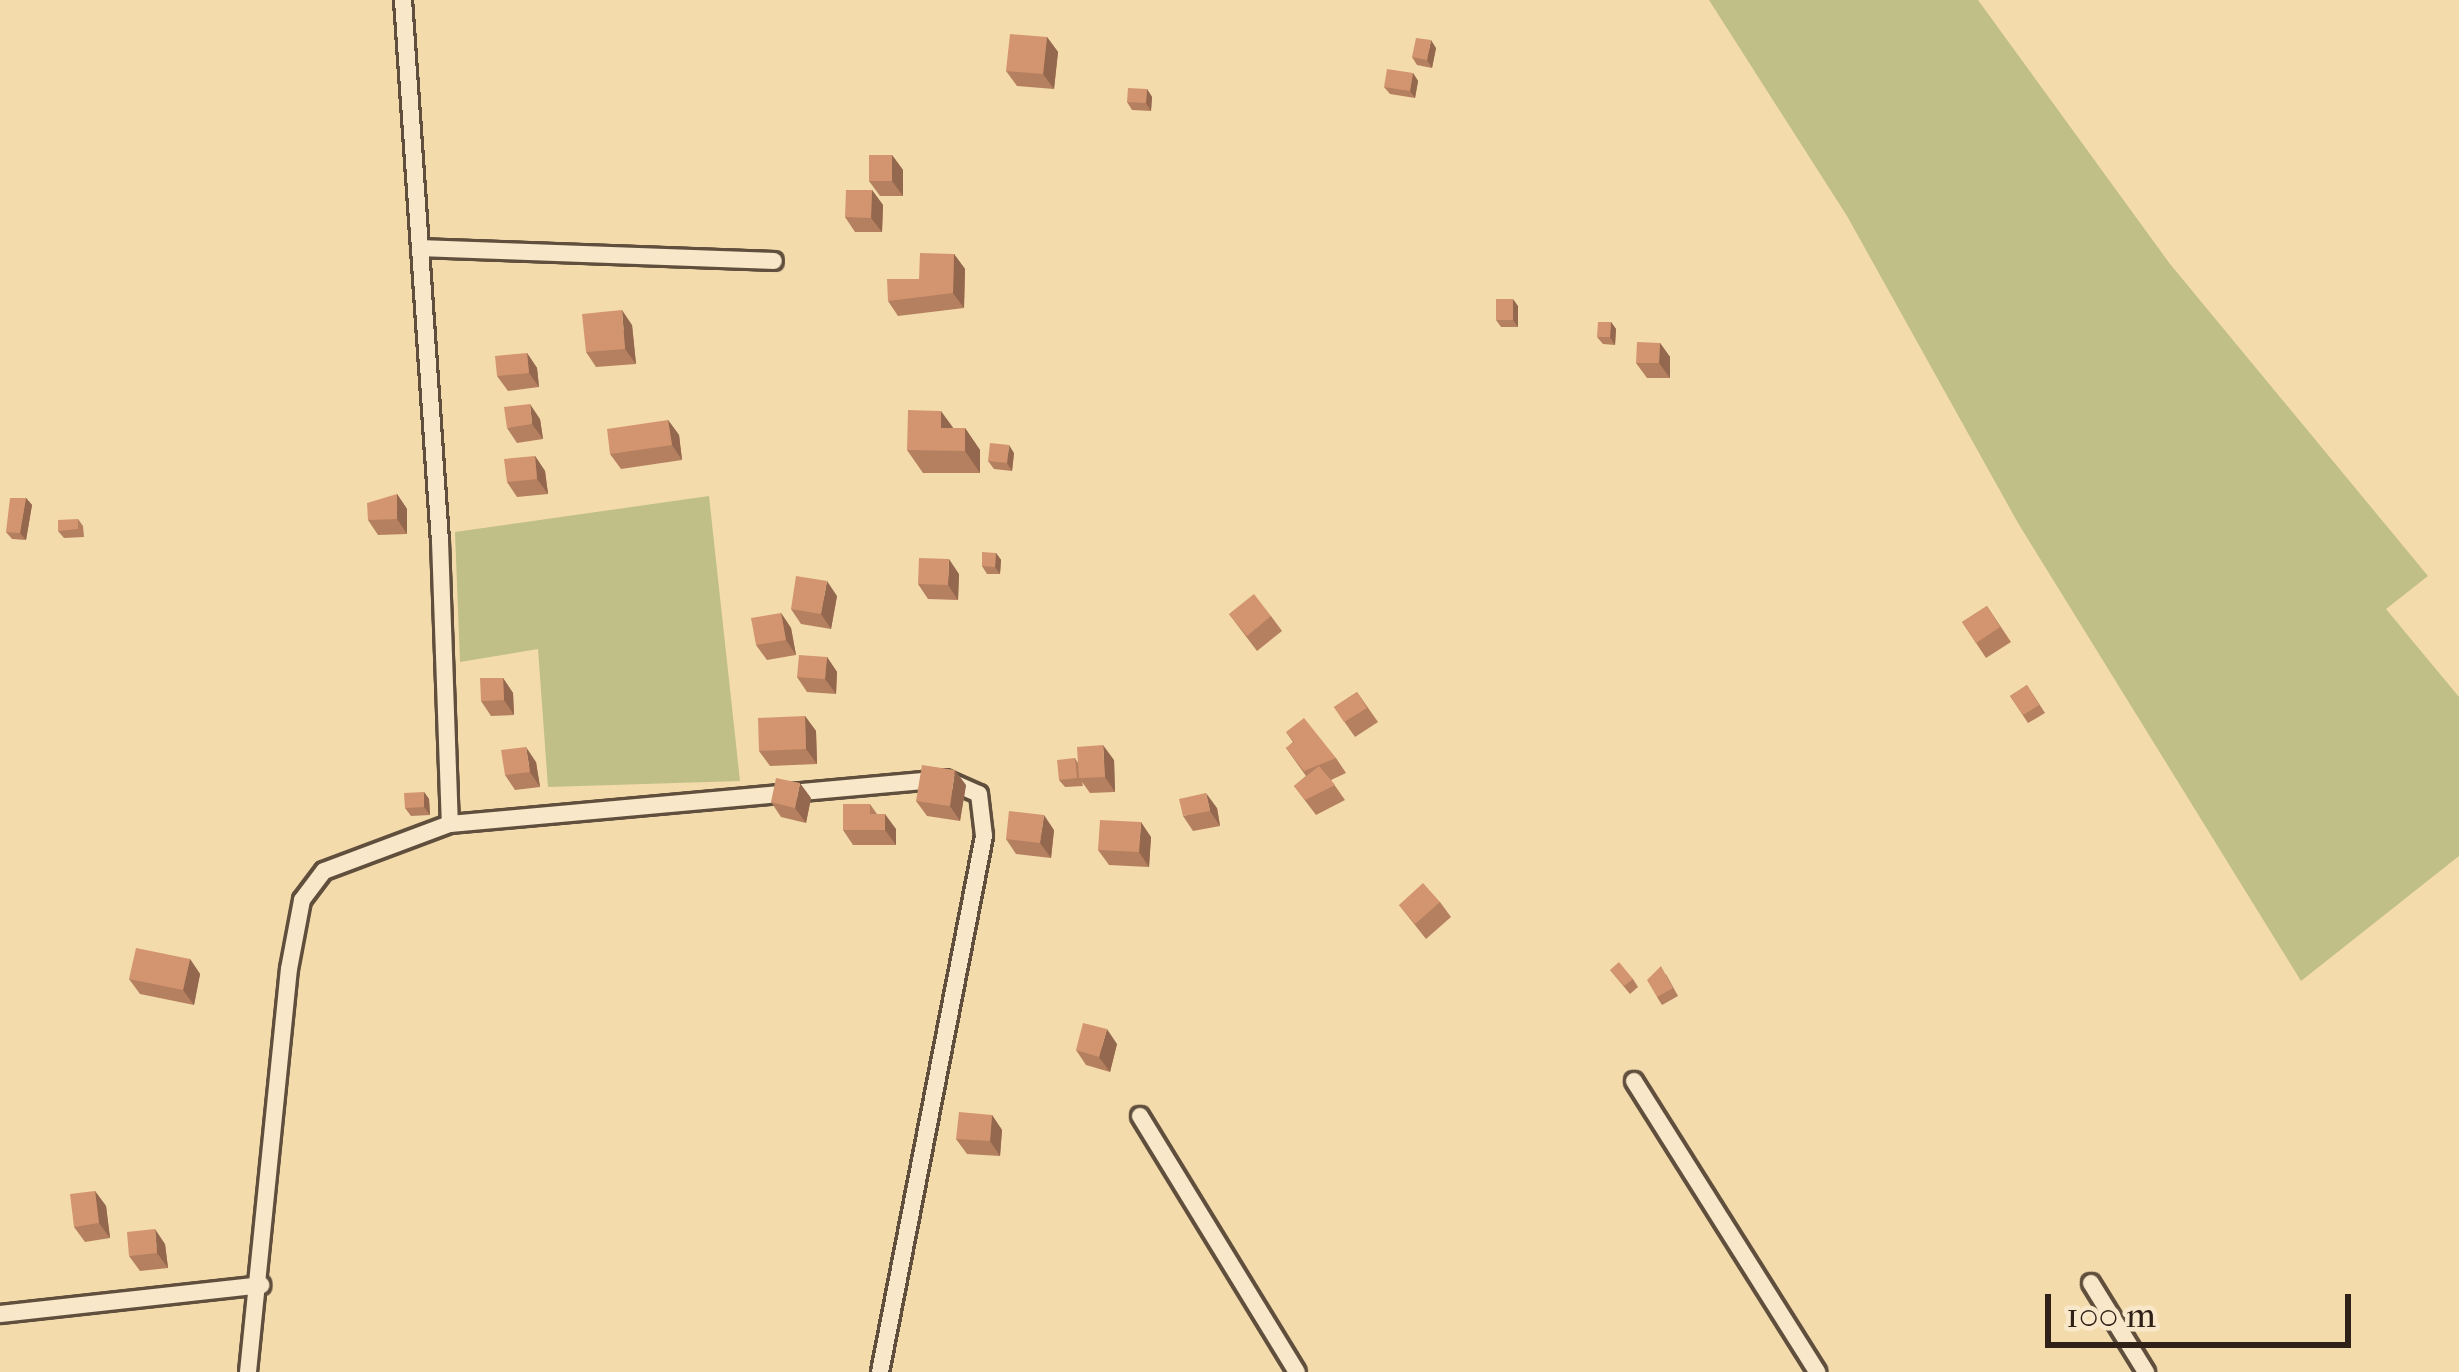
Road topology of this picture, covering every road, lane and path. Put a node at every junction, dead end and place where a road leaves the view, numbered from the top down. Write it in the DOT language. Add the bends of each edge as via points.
graph roads {
  1 [pos="403,0"];
  2 [pos="420,248"];
  3 [pos="774,261"];
  4 [pos="449,824"];
  5 [pos="1634,1081"];
  6 [pos="1140,1116"];
  7 [pos="2091,1283"];
  8 [pos="261,1285"];
  9 [pos="0,1314"];
  10 [pos="248,1372"];
  11 [pos="880,1372"];
  12 [pos="1298,1372"];
  13 [pos="1817,1372"];
  14 [pos="2146,1372"];
  1 -- 2 [label="street"];
  2 -- 3 [label="street"];
  2 -- 4 [label="street"];
  4 -- 8 [label="street" via="341,861 302,901"];
  4 -- 11 [label="street" via="930,779 970,784 979,794 984,836"];
  5 -- 13 [label="street"];
  6 -- 12 [label="street"];
  7 -- 14 [label="street"];
  8 -- 9 [label="street"];
  8 -- 10 [label="street"];
}
